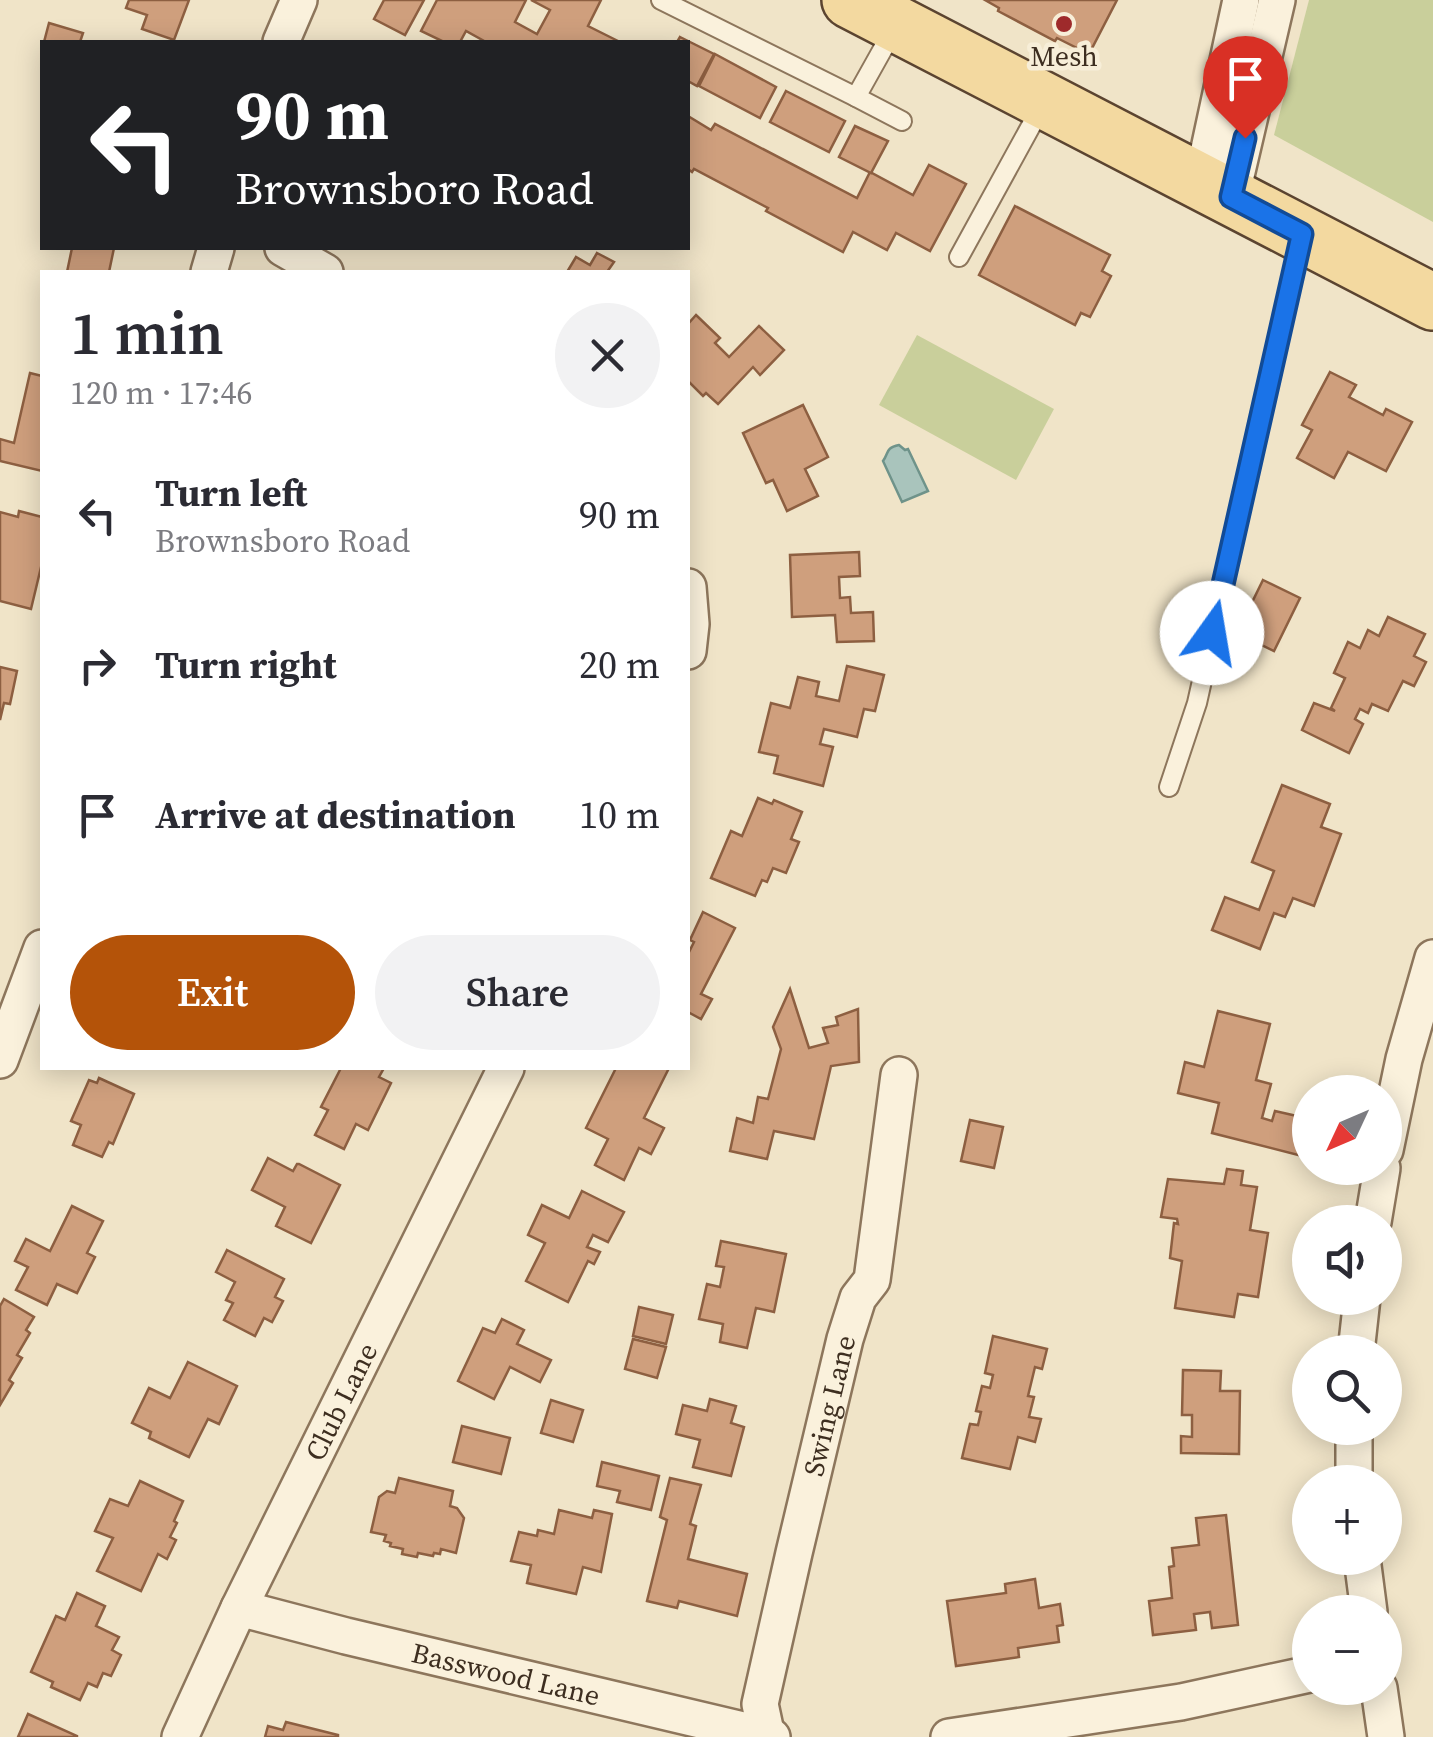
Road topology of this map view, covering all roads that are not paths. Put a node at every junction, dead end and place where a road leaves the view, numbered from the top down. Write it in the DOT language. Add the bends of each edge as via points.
graph roads {
  1 [pos="299,0"];
  2 [pos="661,0"];
  3 [pos="1242,0"];
  4 [pos="1277,0"];
  5 [pos="873,12"];
  6 [pos="282,40"];
  7 [pos="856,96"];
  8 [pos="1046,100"];
  9 [pos="902,120"];
  10 [pos="1216,190"];
  11 [pos="1302,234"];
  12 [pos="286,250"];
  13 [pos="959,257"];
  14 [pos="322,270"];
  15 [pos="1433,302"];
  16 [pos="1169,787"];
  17 [pos="40,953"];
  18 [pos="1433,958"];
  19 [pos="1428,994"];
  20 [pos="0,1060"];
  21 [pos="505,1070"];
  22 [pos="899,1075"];
  23 [pos="1401,1075"];
  24 [pos="238,1608"];
  25 [pos="1292,1678"];
  26 [pos="1381,1705"];
  27 [pos="180,1737"];
  28 [pos="768,1737"];
  29 [pos="948,1737"];
  30 [pos="1386,1737"];
  1 -- 6 [label="street"];
  2 -- 7 [label="lane"];
  3 -- 10 [label="street"];
  4 -- 10 [label="street"];
  5 -- 7 [label="lane"];
  5 -- 8 [label="main road"];
  7 -- 9 [label="lane"];
  8 -- 10 [label="main road"];
  8 -- 13 [label="lane"];
  10 -- 11 [label="main road"];
  11 -- 15 [label="main road"];
  11 -- 16 [label="lane" via="1197,703"];
  12 -- 14 [label="street"];
  17 -- 20 [label="street"];
  18 -- 19 [label="street"];
  19 -- 23 [label="street"];
  21 -- 24 [label="street, Club Lane"];
  22 -- 28 [label="street, Swing Lane" via="872,1280 858,1298 845,1339 760,1704"];
  24 -- 27 [label="street, Club Lane"];
  24 -- 28 [label="street, Basswood Lane"];
  25 -- 29 [label="street"];
  26 -- 30 [label="street"];
}
